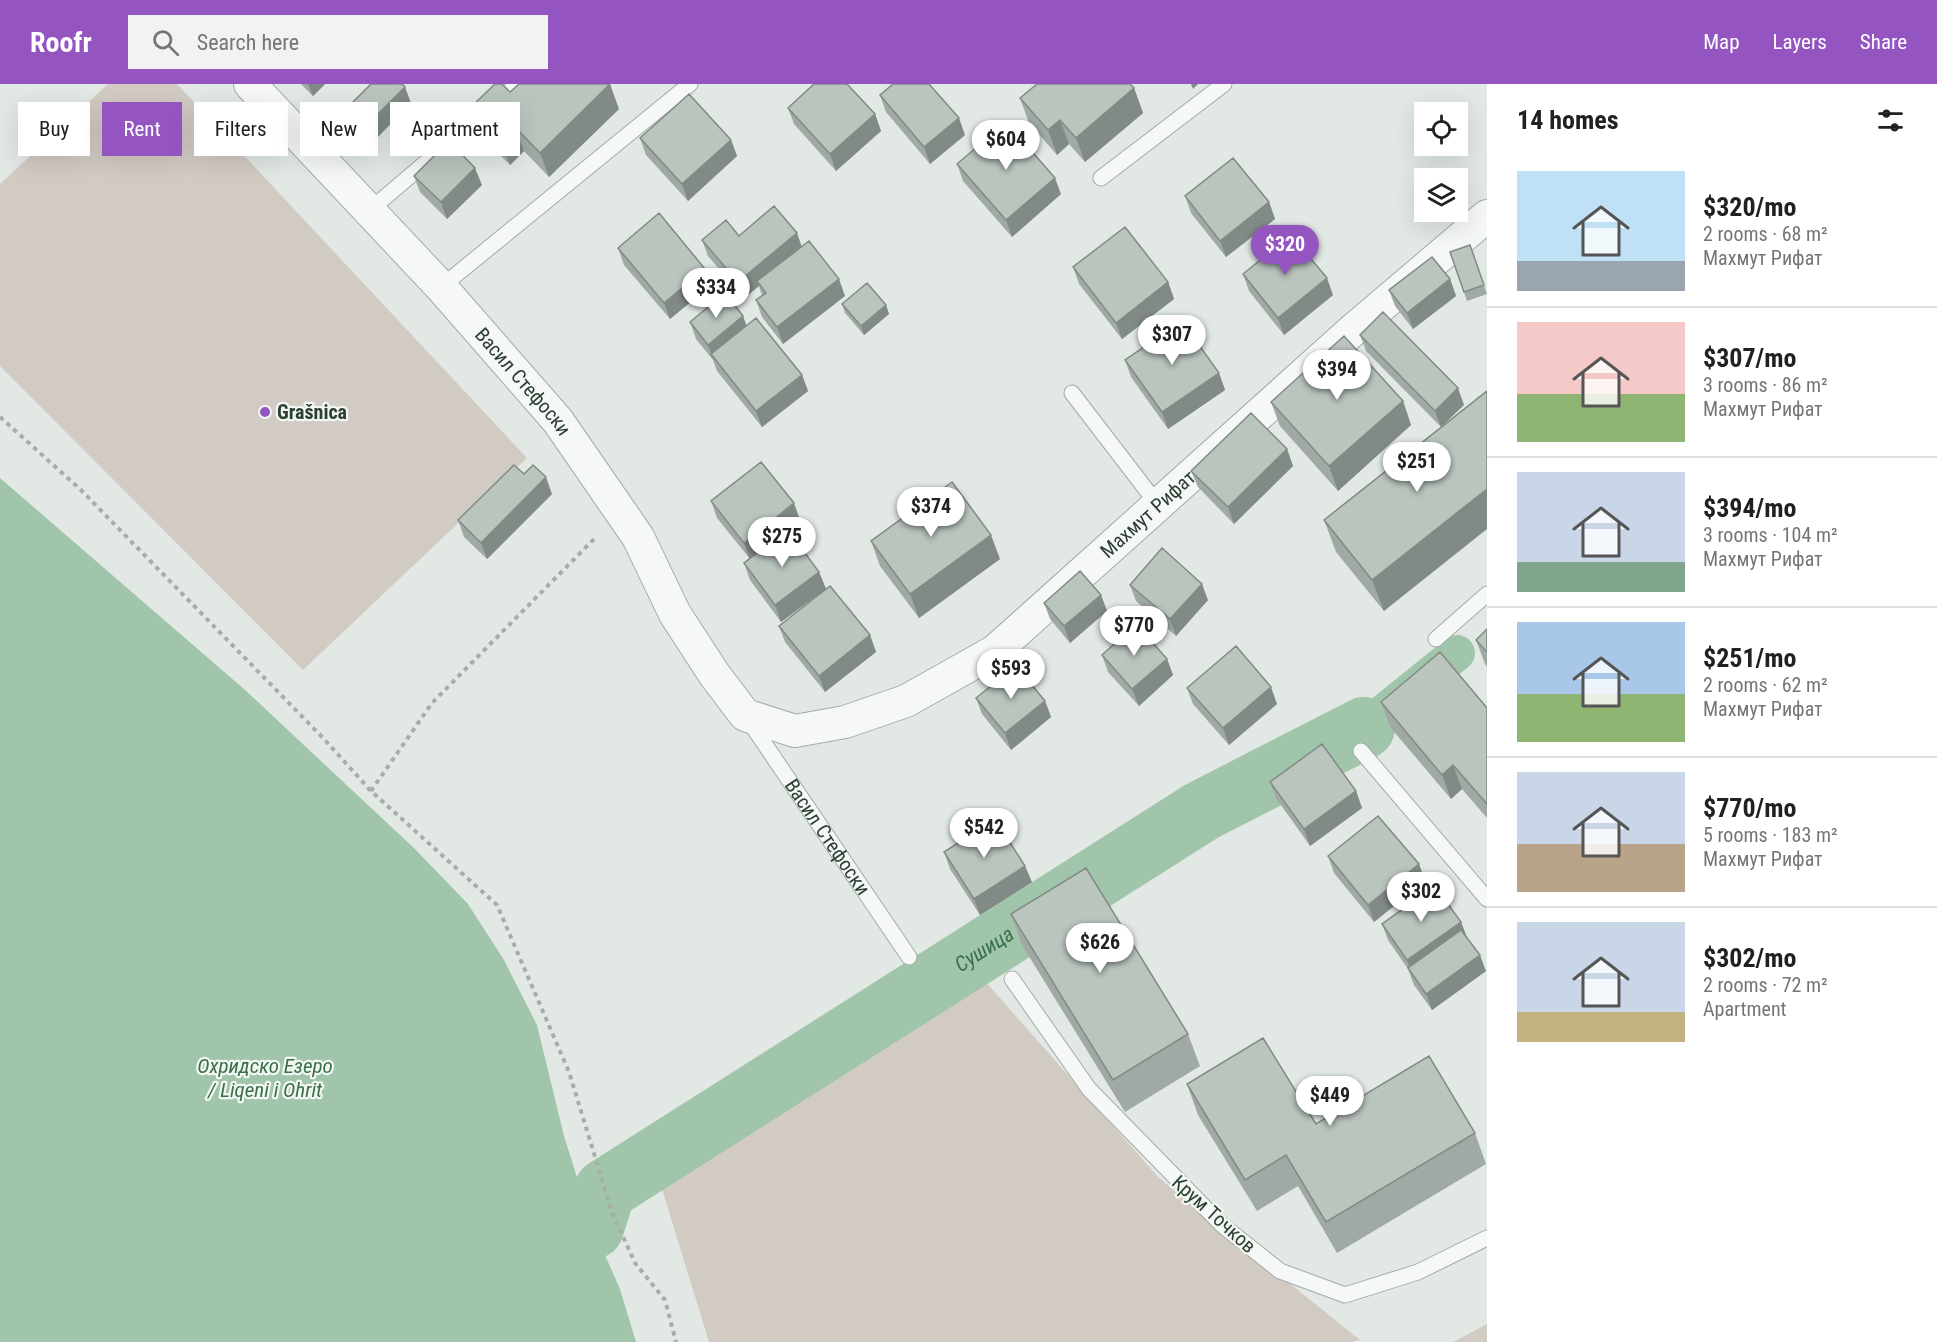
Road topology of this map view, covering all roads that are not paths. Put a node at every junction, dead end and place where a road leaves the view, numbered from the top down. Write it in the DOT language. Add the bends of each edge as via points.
graph roads {
  1 [pos="250,84"];
  2 [pos="518,84"];
  3 [pos="690,84"];
  4 [pos="1224,84"];
  5 [pos="1101,178"];
  6 [pos="370,210"];
  7 [pos="1487,216"];
  8 [pos="441,287"];
  9 [pos="1072,393"];
  10 [pos="1158,505"];
  11 [pos="1487,594"];
  12 [pos="1436,639"];
  13 [pos="745,715"];
  14 [pos="1361,751"];
  15 [pos="1487,900"];
  16 [pos="909,957"];
  17 [pos="1012,979"];
  18 [pos="1487,1238"];
  1 -- 6 [label="street, Васил Стефоски"];
  2 -- 6 [label="lane"];
  3 -- 8 [label="lane"];
  4 -- 5 [label="lane"];
  6 -- 8 [label="street, Васил Стефоски"];
  7 -- 10 [label="street, Махмут Рифат"];
  8 -- 13 [label="street, Васил Стефоски" via="558,421 638,537 675,614"];
  9 -- 10 [label="lane"];
  10 -- 13 [label="street, Махмут Рифат" via="995,651 906,701 845,722 795,731"];
  11 -- 12 [label="lane"];
  13 -- 16 [label="lane, Васил Стефоски"];
  14 -- 15 [label="lane"];
  17 -- 18 [label="lane, Крум Точков" via="1089,1089 1222,1225 1280,1271 1345,1295 1418,1272"];
}
